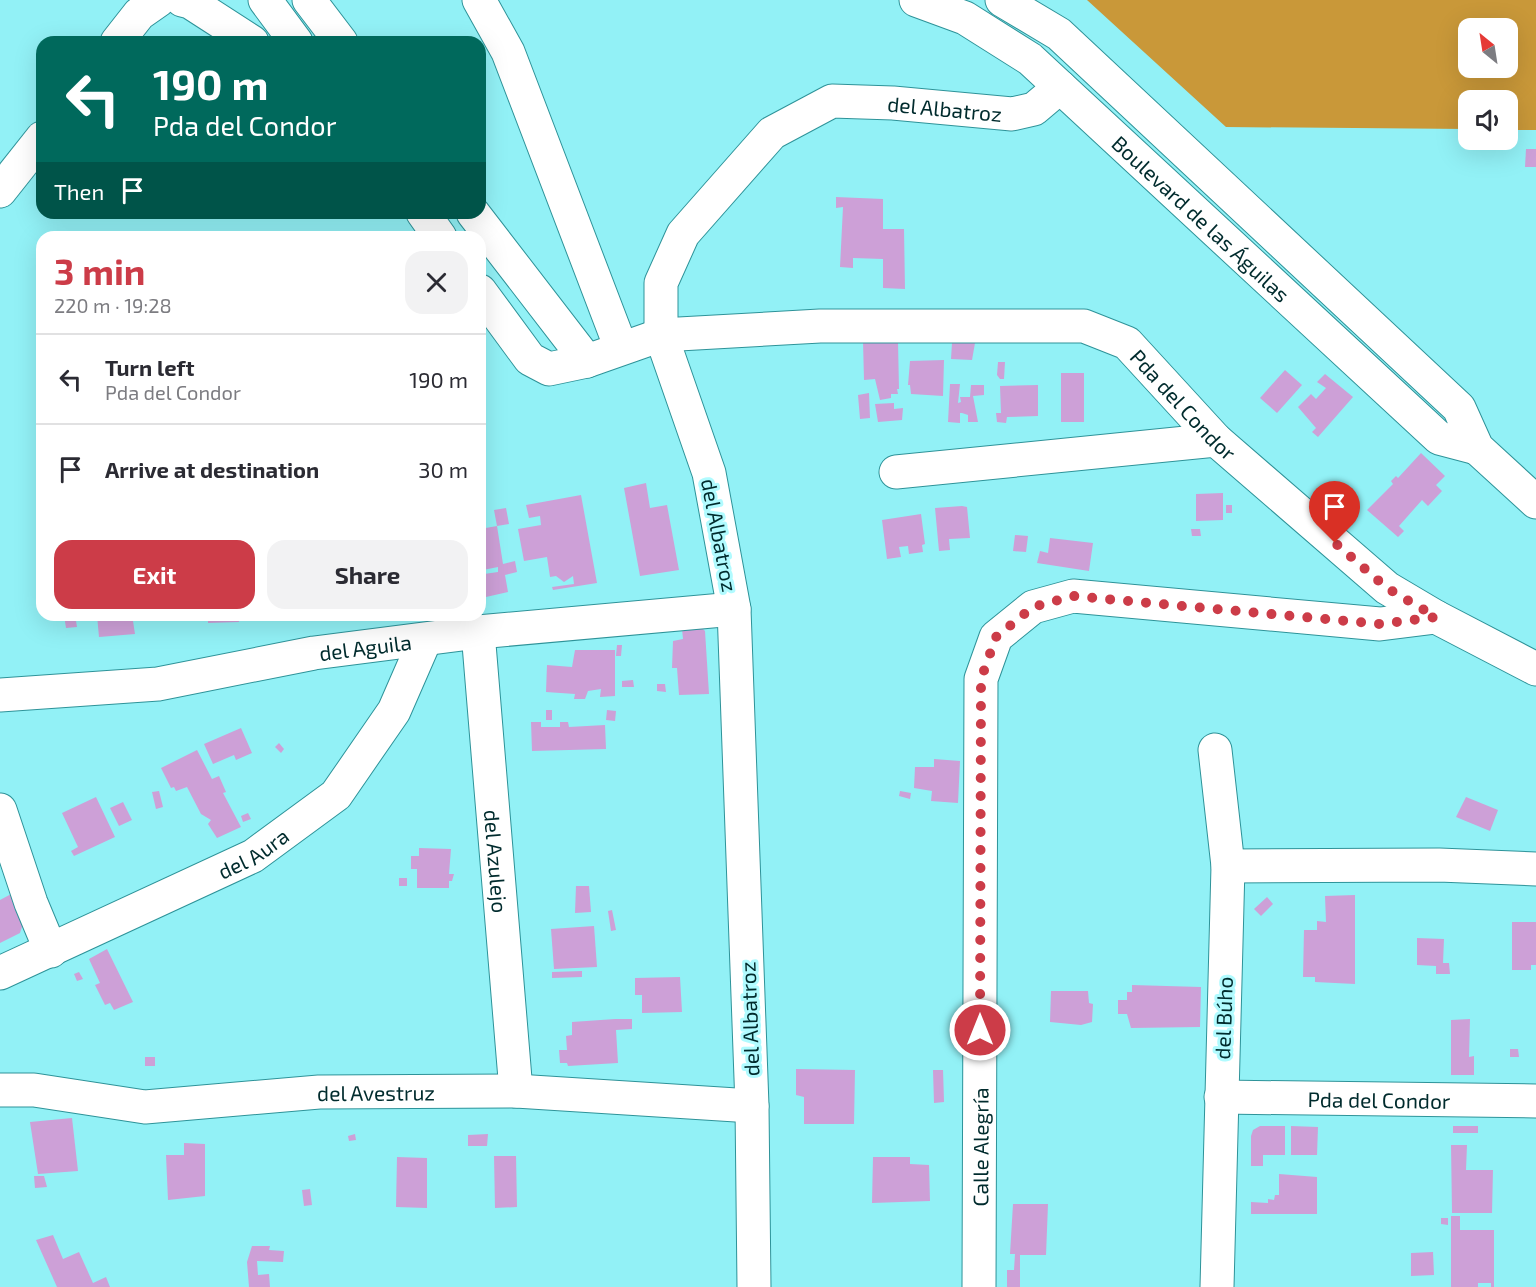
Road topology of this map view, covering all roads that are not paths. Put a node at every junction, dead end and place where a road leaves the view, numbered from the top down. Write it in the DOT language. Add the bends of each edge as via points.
graph roads {
  1 [pos="159,0"];
  2 [pos="182,0"];
  3 [pos="265,0"];
  4 [pos="309,0"];
  5 [pos="479,0"];
  6 [pos="916,0"];
  7 [pos="1002,0"];
  8 [pos="122,36"];
  9 [pos="243,36"];
  10 [pos="292,36"];
  11 [pos="336,36"];
  12 [pos="1060,87"];
  13 [pos="36,146"];
  14 [pos="0,191"];
  15 [pos="478,219"];
  16 [pos="486,299"];
  17 [pos="661,335"];
  18 [pos="621,348"];
  19 [pos="587,360"];
  20 [pos="1216,440"];
  21 [pos="1477,448"];
  22 [pos="896,472"];
  23 [pos="1536,502"];
  24 [pos="734,609"];
  25 [pos="1436,617"];
  26 [pos="478,632"];
  27 [pos="425,640"];
  28 [pos="1536,669"];
  29 [pos="0,695"];
  30 [pos="1215,750"];
  31 [pos="0,810"];
  32 [pos="1228,866"];
  33 [pos="1536,869"];
  34 [pos="51,951"];
  35 [pos="0,973"];
  36 [pos="0,1090"];
  37 [pos="516,1091"];
  38 [pos="1221,1097"];
  39 [pos="1536,1101"];
  40 [pos="752,1106"];
  41 [pos="754,1287"];
  42 [pos="979,1287"];
  43 [pos="1217,1287"];
  1 -- 8 [label="street" via="139,14"];
  2 -- 9 [label="street"];
  3 -- 10 [label="street"];
  4 -- 11 [label="street"];
  5 -- 18 [label="street" via="508,52"];
  6 -- 12 [label="street, Boulevard de las Águilas" via="964,18 1030,59"];
  7 -- 21 [label="street, Boulevard de las Águilas" via="1059,34 1459,408"];
  12 -- 17 [label="street, del Albatroz" via="1034,109 1012,114 892,102 832,101 772,133 683,234 661,283"];
  12 -- 21 [label="street, Boulevard de las Águilas" via="1439,438"];
  13 -- 14 [label="street"];
  15 -- 19 [label="street"];
  16 -- 19 [label="street, Pda del Condor" via="531,359 549,369"];
  17 -- 18 [label="street, Pda del Condor"];
  17 -- 20 [label="street, Pda del Condor" via="820,326 1084,326 1127,343"];
  17 -- 24 [label="street, del Albatroz" via="708,472"];
  18 -- 19 [label="street, Pda del Condor"];
  20 -- 22 [label="street"];
  20 -- 25 [label="street, Pda del Condor" via="1387,588"];
  21 -- 23 [label="street, Boulevard de las Águilas"];
  24 -- 26 [label="street, del Aguila"];
  24 -- 40 [label="street, del Albatroz"];
  25 -- 28 [label="street, Pda del Condor"];
  25 -- 42 [label="street, Calle Alegría" via="1380,624 1073,596 1033,607 996,637 981,679"];
  26 -- 27 [label="street, del Aguila"];
  26 -- 37 [label="street, del Azulejo"];
  27 -- 29 [label="street, del Aguila" via="314,653 158,684"];
  27 -- 34 [label="street, del Aura" via="394,711 336,795 253,856"];
  30 -- 32 [label="street, del Búho"];
  31 -- 34 [label="street"];
  32 -- 33 [label="street" via="1439,865"];
  32 -- 38 [label="street, del Búho"];
  34 -- 35 [label="street, del Aura"];
  36 -- 37 [label="street, del Avestruz" via="34,1090 145,1107 319,1092"];
  37 -- 40 [label="street, del Avestruz"];
  38 -- 39 [label="street, Pda del Condor"];
  38 -- 43 [label="street, del Búho"];
  40 -- 41 [label="street, del Albatroz"];
}
